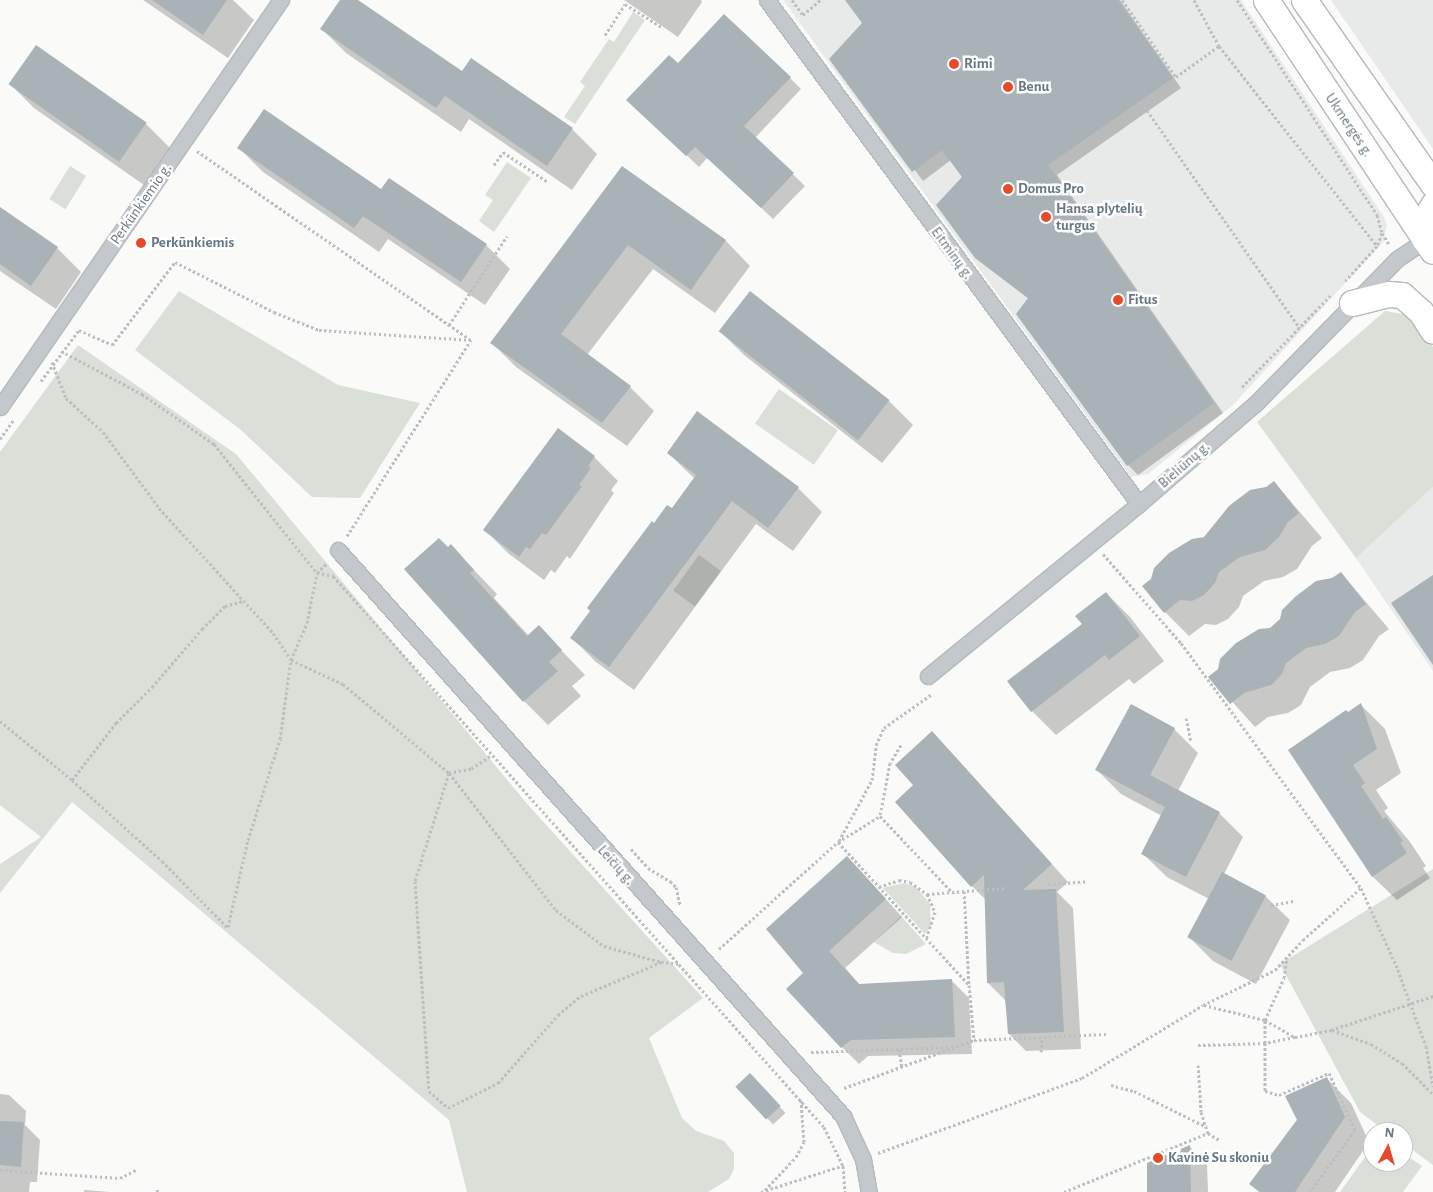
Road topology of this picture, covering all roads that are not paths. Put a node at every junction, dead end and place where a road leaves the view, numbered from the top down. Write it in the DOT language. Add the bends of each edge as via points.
graph roads {
  1 [pos="281,0"];
  2 [pos="767,0"];
  3 [pos="1266,0"];
  4 [pos="1304,0"];
  5 [pos="1433,184"];
  6 [pos="1433,205"];
  7 [pos="1430,242"];
  8 [pos="1344,292"];
  9 [pos="1433,331"];
  10 [pos="0,407"];
  11 [pos="1139,504"];
  12 [pos="338,550"];
  13 [pos="928,676"];
  14 [pos="869,1192"];
  1 -- 10 [label="street, Perkūnkiemio g."];
  2 -- 11 [label="street, Eitminų g."];
  3 -- 7 [label="highway, Ukmergės g."];
  4 -- 5 [label="highway"];
  6 -- 7 [label="highway" via="1427,215"];
  7 -- 8 [label="street, Bieliūnų g."];
  8 -- 9 [label="highway" via="1402,295 1421,312"];
  8 -- 11 [label="street, Bieliūnų g." via="1255,404"];
  11 -- 13 [label="street, Bieliūnų g."];
  12 -- 14 [label="street, Leičių g." via="843,1116 863,1159"];
}
